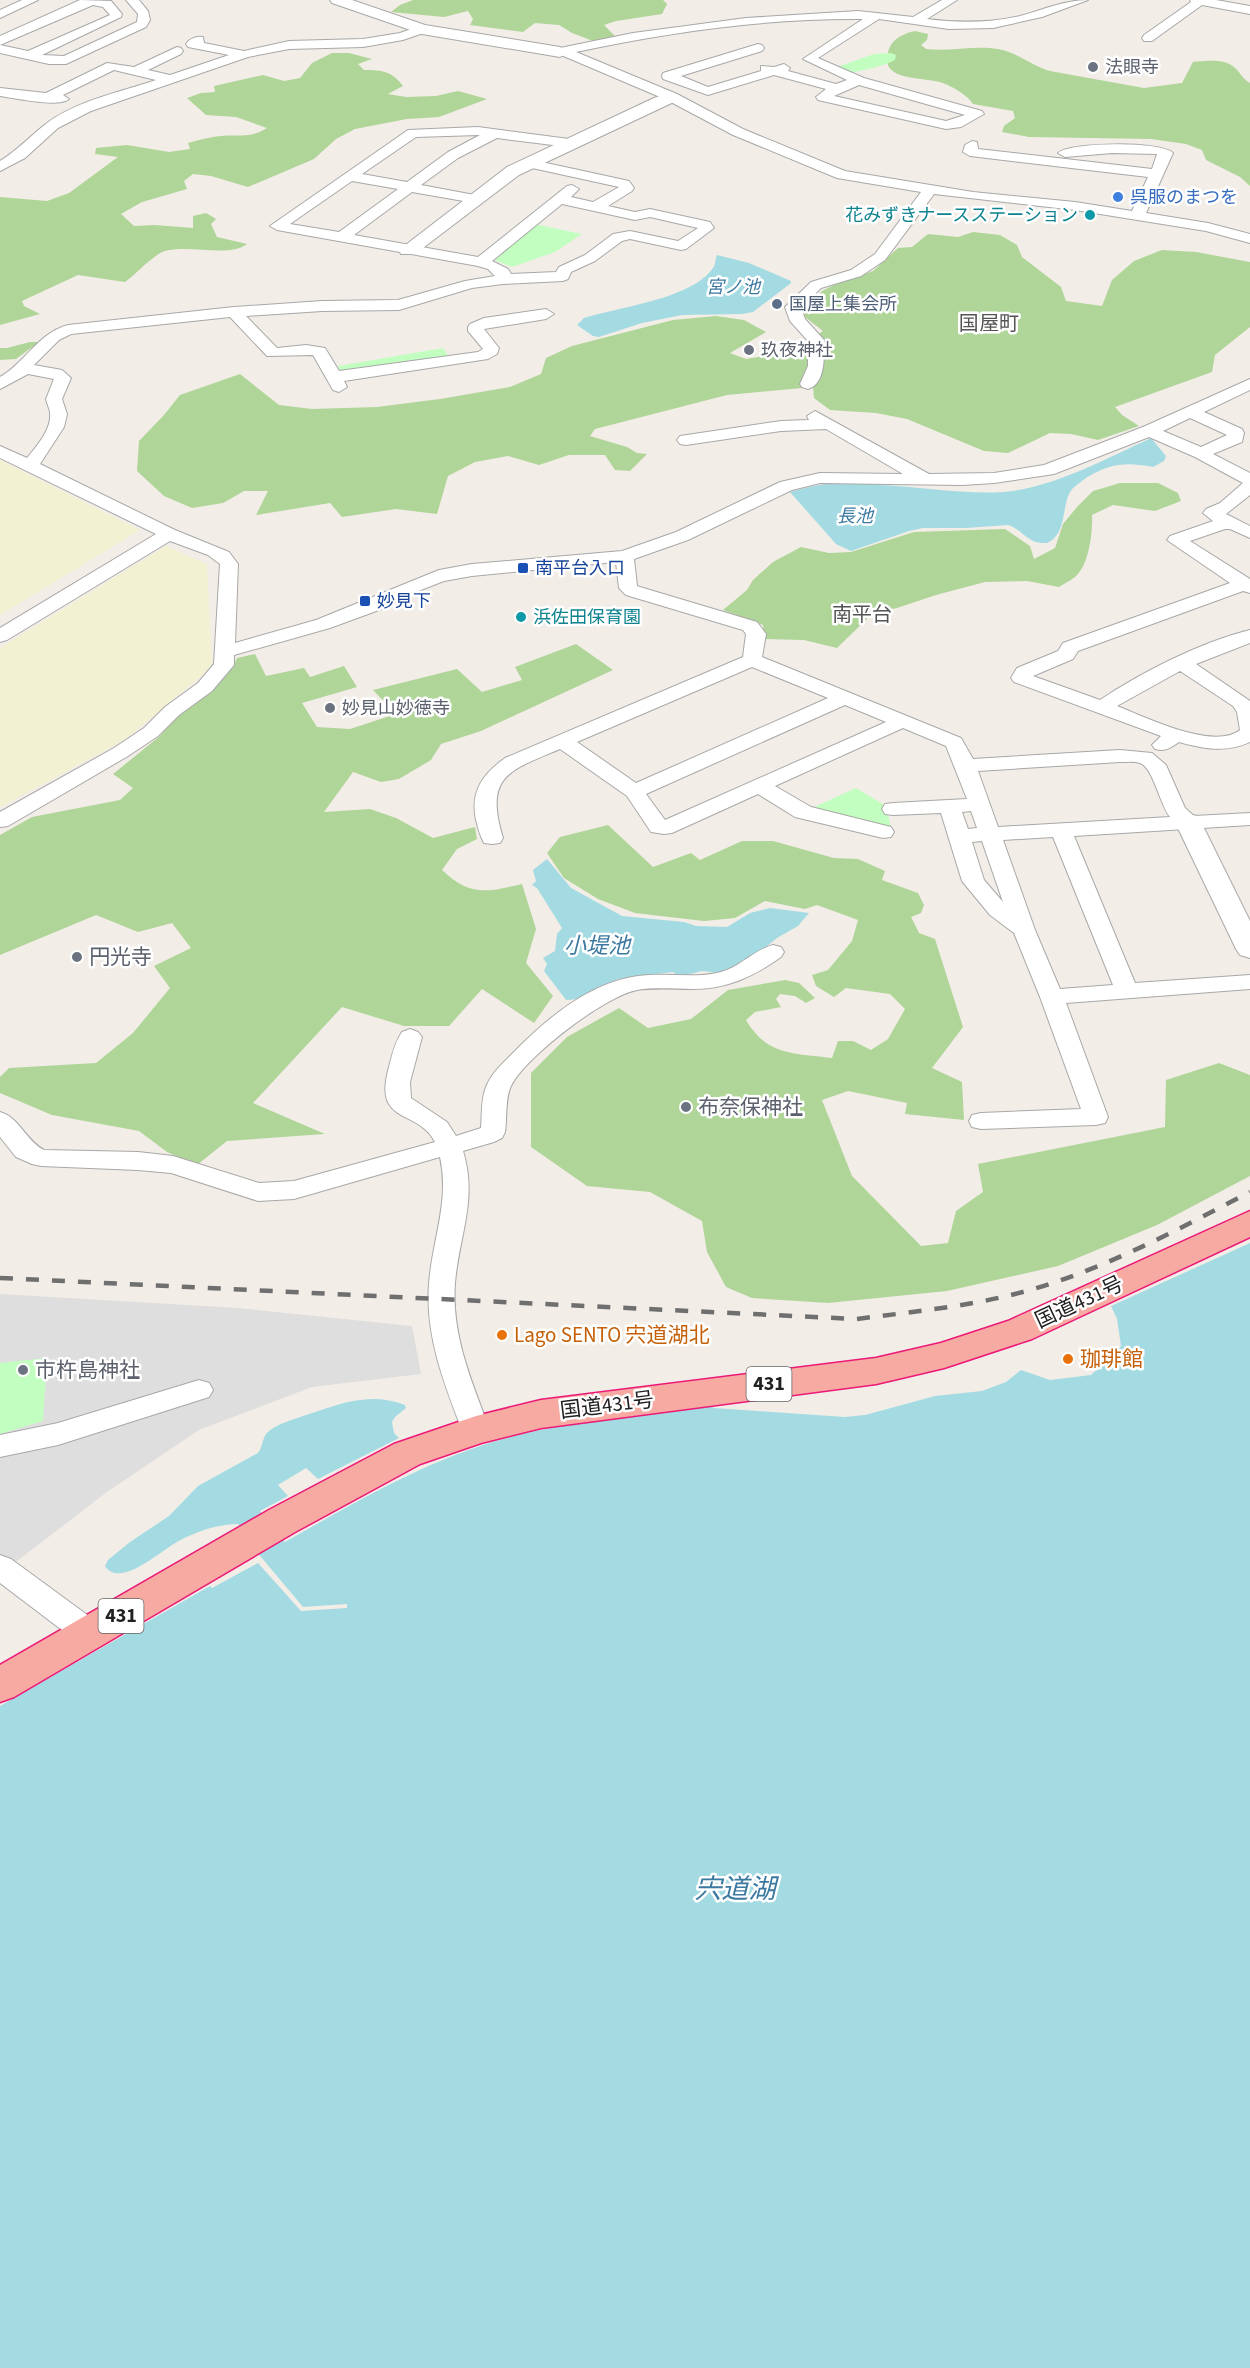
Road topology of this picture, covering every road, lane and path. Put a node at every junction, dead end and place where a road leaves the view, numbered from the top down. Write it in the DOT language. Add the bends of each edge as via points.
graph roads {
  1 [pos="33,0"];
  2 [pos="132,0"];
  3 [pos="337,0"];
  4 [pos="951,0"];
  5 [pos="1082,0"];
  6 [pos="1198,0"];
  7 [pos="89,1"];
  8 [pos="1250,10"];
  9 [pos="0,14"];
  10 [pos="877,15"];
  11 [pos="916,20"];
  12 [pos="422,29"];
  13 [pos="1148,38"];
  14 [pos="199,40"];
  15 [pos="0,41"];
  16 [pos="758,48"];
  17 [pos="0,49"];
  18 [pos="177,51"];
  19 [pos="560,52"];
  20 [pos="245,54"];
  21 [pos="30,55"];
  22 [pos="733,56"];
  23 [pos="83,59"];
  24 [pos="56,61"];
  25 [pos="112,66"];
  26 [pos="778,70"];
  27 [pos="136,71"];
  28 [pos="41,72"];
  29 [pos="169,79"];
  30 [pos="859,81"];
  31 [pos="836,88"];
  32 [pos="0,92"];
  33 [pos="117,96"];
  34 [pos="672,97"];
  35 [pos="45,99"];
  36 [pos="495,133"];
  37 [pos="570,144"];
  38 [pos="972,146"];
  39 [pos="1057,162"];
  40 [pos="528,163"];
  41 [pos="0,166"];
  42 [pos="1156,174"];
  43 [pos="349,176"];
  44 [pos="588,177"];
  45 [pos="409,187"];
  46 [pos="930,190"];
  47 [pos="475,199"];
  48 [pos="559,199"];
  49 [pos="596,207"];
  50 [pos="1137,216"];
  51 [pos="342,237"];
  52 [pos="1250,239"];
  53 [pos="408,250"];
  54 [pos="481,262"];
  55 [pos="499,280"];
  56 [pos="234,312"];
  57 [pos="546,314"];
  58 [pos="524,317"];
  59 [pos="24,368"];
  60 [pos="0,384"];
  61 [pos="808,384"];
  62 [pos="1250,384"];
  63 [pos="806,411"];
  64 [pos="1190,412"];
  65 [pos="829,424"];
  66 [pos="1149,430"];
  67 [pos="686,440"];
  68 [pos="0,451"];
  69 [pos="1201,453"];
  70 [pos="29,465"];
  71 [pos="924,478"];
  72 [pos="1250,480"];
  73 [pos="1250,486"];
  74 [pos="1228,523"];
  75 [pos="1250,533"];
  76 [pos="169,534"];
  77 [pos="625,556"];
  78 [pos="1247,585"];
  79 [pos="0,636"];
  80 [pos="1250,636"];
  81 [pos="226,651"];
  82 [pos="752,660"];
  83 [pos="1180,663"];
  84 [pos="843,697"];
  85 [pos="1103,707"];
  86 [pos="901,719"];
  87 [pos="1176,735"];
  88 [pos="561,740"];
  89 [pos="1145,758"];
  90 [pos="966,766"];
  91 [pos="759,785"];
  92 [pos="634,792"];
  93 [pos="979,804"];
  94 [pos="950,806"];
  95 [pos="893,808"];
  96 [pos="1250,819"];
  97 [pos="0,821"];
  98 [pos="1188,822"];
  99 [pos="1061,831"];
  100 [pos="883,832"];
  101 [pos="990,834"];
  102 [pos="959,836"];
  103 [pos="492,838"];
  104 [pos="1024,930"];
  105 [pos="1250,949"];
  106 [pos="773,952"];
  107 [pos="1250,982"];
  108 [pos="1127,992"];
  109 [pos="1052,998"];
  110 [pos="410,1036"];
  111 [pos="0,1120"];
  112 [pos="981,1121"];
  113 [pos="449,1147"];
  114 [pos="1250,1223"];
  115 [pos="199,1390"];
  116 [pos="476,1430"];
  117 [pos="0,1446"];
  118 [pos="0,1567"];
  119 [pos="90,1634"];
  120 [pos="0,1685"];
  1 -- 9 [label="street"];
  2 -- 24 [label="street" via="145,14 142,24 72,58"];
  3 -- 12 [label="street"];
  4 -- 11 [label="street"];
  5 -- 11 [label="street" via="998,24 962,26"];
  6 -- 8 [label="street"];
  6 -- 13 [label="street"];
  7 -- 15 [label="street"];
  7 -- 21 [label="street" via="107,4 115,17"];
  10 -- 11 [label="street"];
  10 -- 19 [label="street" via="750,23 624,39"];
  10 -- 30 [label="street" via="809,59"];
  12 -- 19 [label="street"];
  12 -- 20 [label="street" via="363,43 289,45"];
  14 -- 20 [label="street" via="192,44"];
  16 -- 22 [label="street"];
  17 -- 21 [label="street"];
  18 -- 27 [label="street"];
  19 -- 34 [label="street"];
  20 -- 29 [label="street"];
  21 -- 24 [label="street"];
  22 -- 26 [label="street"];
  22 -- 26 [label="street" via="668,75 708,91"];
  23 -- 25 [label="street"];
  24 -- 28 [label="street"];
  25 -- 27 [label="street"];
  25 -- 35 [label="street"];
  26 -- 31 [label="street"];
  27 -- 29 [label="street"];
  29 -- 33 [label="street"];
  30 -- 31 [label="street"];
  30 -- 31 [label="street" via="977,114 956,124 946,124 823,97"];
  32 -- 35 [label="street"];
  33 -- 35 [label="street"];
  33 -- 41 [label="street" via="64,118 20,155"];
  34 -- 37 [label="street"];
  34 -- 46 [label="street" via="738,132 829,171"];
  36 -- 37 [label="street"];
  36 -- 43 [label="street" via="413,133"];
  36 -- 45 [label="street" via="453,155"];
  37 -- 40 [label="street"];
  38 -- 39 [label="street" via="969,152"];
  39 -- 42 [label="street"];
  39 -- 42 [label="street" via="1063,153 1083,150 1159,150 1166,153"];
  40 -- 44 [label="street"];
  40 -- 47 [label="street"];
  42 -- 50 [label="street"];
  43 -- 45 [label="street"];
  43 -- 51 [label="street" via="277,226"];
  44 -- 48 [label="street"];
  44 -- 49 [label="street" via="624,184 627,188"];
  45 -- 47 [label="street"];
  45 -- 51 [label="street"];
  46 -- 50 [label="street"];
  46 -- 61 [label="street" via="880,257 856,273 816,285 793,307 799,323 816,340 816,366"];
  47 -- 53 [label="street"];
  48 -- 49 [label="street"];
  48 -- 54 [label="street"];
  49 -- 55 [label="street" via="635,216 650,213 707,228 681,246 630,235 618,237 590,258 568,266 563,276"];
  50 -- 52 [label="street" via="1208,227"];
  51 -- 53 [label="street"];
  53 -- 54 [label="street"];
  54 -- 55 [label="street" via="499,268 503,272"];
  55 -- 56 [label="street" via="444,290 399,305"];
  55 -- 58 [label="street"];
  56 -- 58 [label="street" via="273,353 316,350 333,376 483,339 475,330 480,325"];
  56 -- 59 [label="street" via="68,330 53,337"];
  57 -- 58 [label="street"];
  59 -- 60 [label="street"];
  59 -- 70 [label="street" via="56,373 63,378 54,399 59,413 57,421 39,457"];
  62 -- 64 [label="street"];
  63 -- 65 [label="street"];
  64 -- 66 [label="street"];
  64 -- 69 [label="street" via="1236,433 1236,438"];
  65 -- 67 [label="street" via="781,426"];
  65 -- 71 [label="street"];
  66 -- 69 [label="street"];
  66 -- 71 [label="street" via="1048,470 994,478"];
  68 -- 70 [label="street"];
  69 -- 72 [label="street"];
  70 -- 76 [label="street"];
  71 -- 77 [label="street" via="833,477 796,484 660,545"];
  73 -- 74 [label="street" via="1226,507 1212,513"];
  74 -- 75 [label="street"];
  74 -- 78 [label="street" via="1176,540"];
  76 -- 79 [label="street"];
  76 -- 81 [label="street" via="214,551 229,564"];
  77 -- 81 [label="street" via="439,576 322,624"];
  77 -- 82 [label="street" via="628,588 633,591 750,626 756,634"];
  78 -- 85 [label="street" via="1070,647 1066,655 1024,672 1021,678"];
  80 -- 83 [label="street"];
  81 -- 97 [label="street" via="224,665 205,687 151,732 122,753"];
  82 -- 84 [label="street"];
  82 -- 88 [label="street"];
  83 -- 85 [label="street"];
  83 -- 87 [label="street" via="1240,702 1247,712 1250,732 1242,740 1221,744"];
  84 -- 86 [label="street"];
  84 -- 92 [label="street"];
  85 -- 87 [label="street"];
  86 -- 90 [label="street" via="954,742"];
  86 -- 91 [label="street"];
  87 -- 89 [label="street"];
  88 -- 92 [label="street"];
  88 -- 103 [label="street" via="494,774 482,807"];
  89 -- 90 [label="street" via="1120,756"];
  89 -- 98 [label="street" via="1156,765 1176,811"];
  90 -- 93 [label="street"];
  91 -- 92 [label="street" via="664,828 659,827"];
  91 -- 100 [label="street" via="803,812"];
  93 -- 94 [label="street"];
  93 -- 101 [label="street"];
  94 -- 95 [label="street"];
  94 -- 102 [label="street"];
  96 -- 98 [label="street"];
  98 -- 99 [label="street"];
  98 -- 105 [label="street"];
  99 -- 101 [label="street"];
  99 -- 108 [label="street"];
  101 -- 102 [label="street"];
  101 -- 104 [label="street"];
  102 -- 104 [label="street" via="974,882 998,910"];
  104 -- 109 [label="street"];
  106 -- 113 [label="street" via="753,969 716,982 637,983 581,1008 501,1081 493,1132"];
  107 -- 108 [label="street"];
  108 -- 109 [label="street"];
  109 -- 112 [label="street" via="1096,1118"];
  110 -- 113 [label="street" via="396,1094 400,1102 440,1129"];
  111 -- 113 [label="street" via="25,1151 41,1158 173,1165 258,1192 294,1190"];
  113 -- 116 [label="street" via="458,1197 442,1282 442,1315 456,1381"];
  114 -- 116 [label="highway, 国道431号 / 431" via="1020,1330 944,1355 876,1371 541,1414"];
  115 -- 117 [label="street" via="58,1434"];
  116 -- 119 [label="highway, 国道431号 / 431" via="407,1454 282,1521"];
  118 -- 119 [label="street"];
  119 -- 120 [label="highway, 国道431号 / 431"];
}
